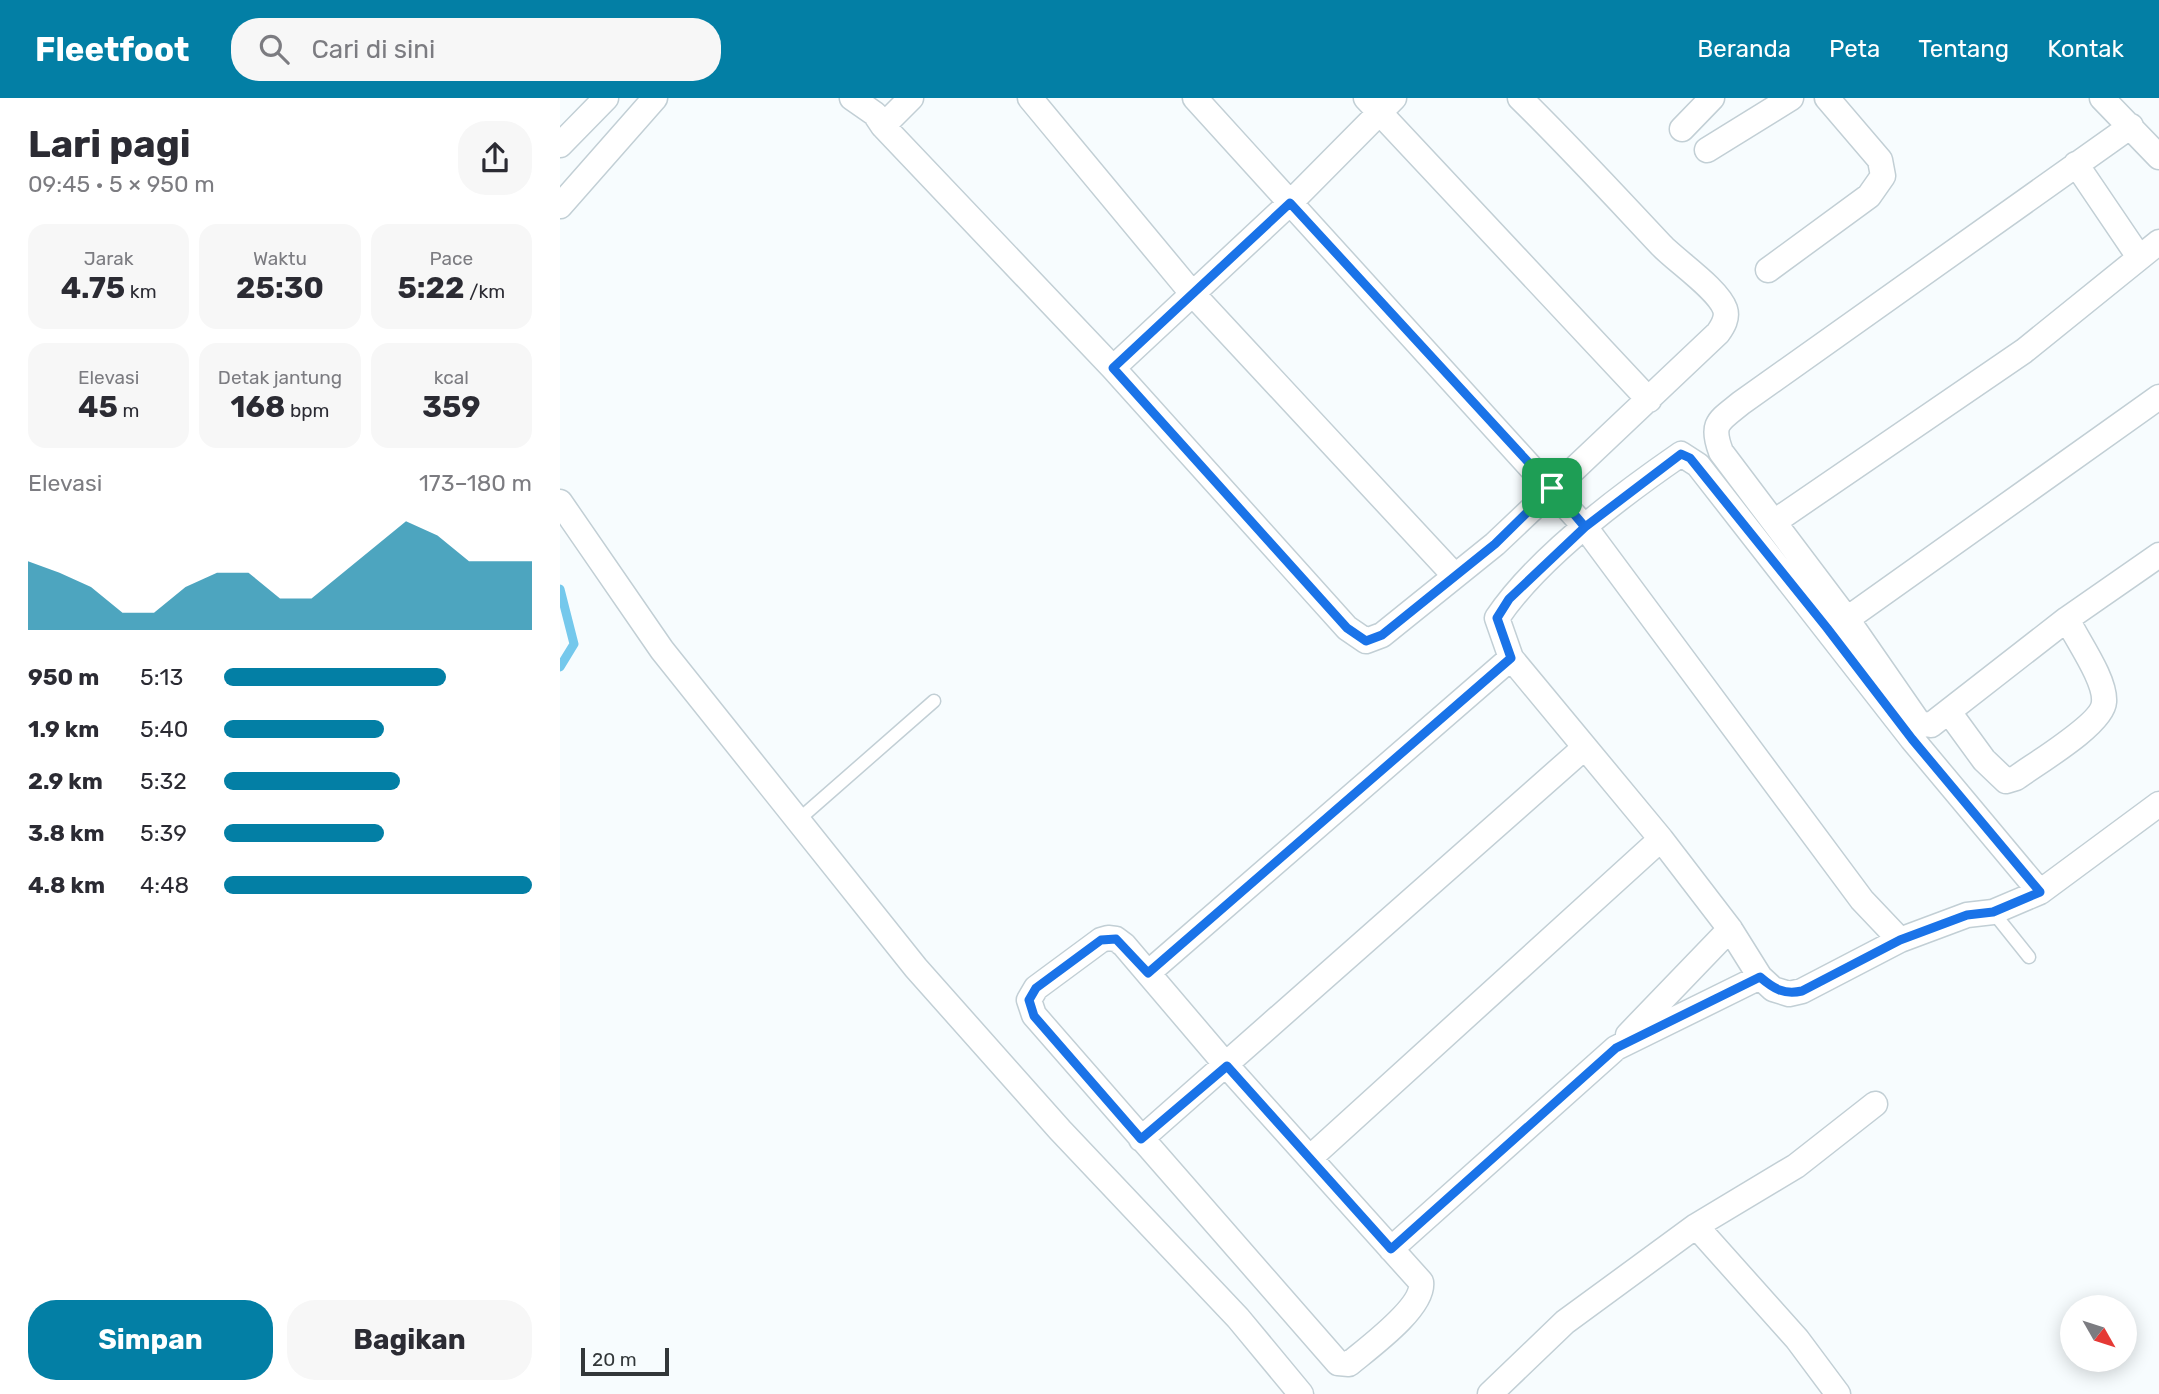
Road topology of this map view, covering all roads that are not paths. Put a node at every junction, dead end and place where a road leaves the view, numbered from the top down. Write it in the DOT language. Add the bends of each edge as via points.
graph roads {
  1 [pos="606,98"];
  2 [pos="654,98"];
  3 [pos="852,98"];
  4 [pos="911,98"];
  5 [pos="1030,98"];
  6 [pos="1195,98"];
  7 [pos="1520,98"];
  8 [pos="1713,98"];
  9 [pos="1791,98"];
  10 [pos="1827,98"];
  11 [pos="1380,103"];
  12 [pos="2118,108"];
  13 [pos="883,126"];
  14 [pos="1682,129"];
  15 [pos="560,145"];
  16 [pos="1707,150"];
  17 [pos="2159,157"];
  18 [pos="2076,164"];
  19 [pos="1290,203"];
  20 [pos="560,206"];
  21 [pos="2149,249"];
  22 [pos="1768,270"];
  23 [pos="1192,292"];
  24 [pos="1113,368"];
  25 [pos="2159,397"];
  26 [pos="1649,400"];
  27 [pos="1552,488"];
  28 [pos="560,502"];
  29 [pos="1774,522"];
  30 [pos="1585,527"];
  31 [pos="2159,555"];
  32 [pos="1455,576"];
  33 [pos="1847,619"];
  34 [pos="2067,619"];
  35 [pos="1511,658"];
  36 [pos="934,701"];
  37 [pos="1949,712"];
  38 [pos="1584,748"];
  39 [pos="2159,804"];
  40 [pos="797,821"];
  41 [pos="1661,839"];
  42 [pos="2040,892"];
  43 [pos="1993,912"];
  44 [pos="1730,929"];
  45 [pos="1900,940"];
  46 [pos="2029,957"];
  47 [pos="1148,973"];
  48 [pos="1760,977"];
  49 [pos="1616,1048"];
  50 [pos="1227,1066"];
  51 [pos="1875,1104"];
  52 [pos="1141,1139"];
  53 [pos="1311,1157"];
  54 [pos="1696,1226"];
  55 [pos="1391,1249"];
  56 [pos="1301,1394"];
  57 [pos="1490,1394"];
  58 [pos="1838,1394"];
  1 -- 15 [label="street"];
  2 -- 20 [label="street"];
  3 -- 13 [label="street" via="875,114"];
  4 -- 13 [label="street"];
  5 -- 23 [label="street"];
  6 -- 19 [label="street"];
  7 -- 26 [label="street" via="1726,311 1718,333"];
  8 -- 14 [label="street"];
  9 -- 16 [label="street"];
  10 -- 22 [label="street" via="1880,160 1883,176 1869,196"];
  11 -- 19 [label="street"];
  11 -- 26 [label="street"];
  12 -- 17 [label="street"];
  12 -- 18 [label="street"];
  13 -- 24 [label="street"];
  18 -- 21 [label="street"];
  18 -- 29 [label="street" via="1718,422 1714,434 1721,452"];
  19 -- 23 [label="street"];
  19 -- 27 [label="street"];
  21 -- 29 [label="street" via="2024,351"];
  23 -- 24 [label="street"];
  23 -- 32 [label="street"];
  24 -- 32 [label="street" via="1359,637 1366,641 1382,635"];
  25 -- 33 [label="street"];
  26 -- 27 [label="street"];
  27 -- 30 [label="street"];
  27 -- 32 [label="street"];
  28 -- 40 [label="street" via="662,650"];
  29 -- 33 [label="street"];
  30 -- 35 [label="street" via="1509,599 1497,618"];
  30 -- 42 [label="street" via="1681,454 1690,458 1912,739"];
  30 -- 45 [label="street" via="1862,900"];
  31 -- 34 [label="street"];
  33 -- 37 [label="street" via="1919,723 1931,725"];
  34 -- 37 [label="street"];
  34 -- 37 [label="street" via="2105,700 2102,712 2090,725 2006,781 1984,760"];
  35 -- 38 [label="street"];
  35 -- 47 [label="street"];
  36 -- 40 [label="lane"];
  38 -- 41 [label="street"];
  38 -- 50 [label="street"];
  39 -- 42 [label="street"];
  40 -- 56 [label="street" via="916,968 1060,1130 1238,1318"];
  41 -- 44 [label="street"];
  41 -- 53 [label="street"];
  42 -- 43 [label="street"];
  43 -- 45 [label="street" via="1967,915"];
  43 -- 46 [label="lane"];
  44 -- 48 [label="street"];
  44 -- 49 [label="street"];
  45 -- 48 [label="street" via="1802,991 1789,994 1773,989"];
  47 -- 50 [label="street"];
  47 -- 52 [label="street" via="1116,939 1101,940 1036,988 1029,1000 1034,1016"];
  48 -- 49 [label="street"];
  49 -- 55 [label="street"];
  50 -- 52 [label="street"];
  50 -- 53 [label="street"];
  51 -- 54 [label="street" via="1796,1166"];
  52 -- 55 [label="street" via="1338,1363 1349,1364 1420,1297 1420,1282"];
  53 -- 55 [label="street"];
  54 -- 57 [label="street" via="1565,1322"];
  54 -- 58 [label="street" via="1797,1339"];
}
